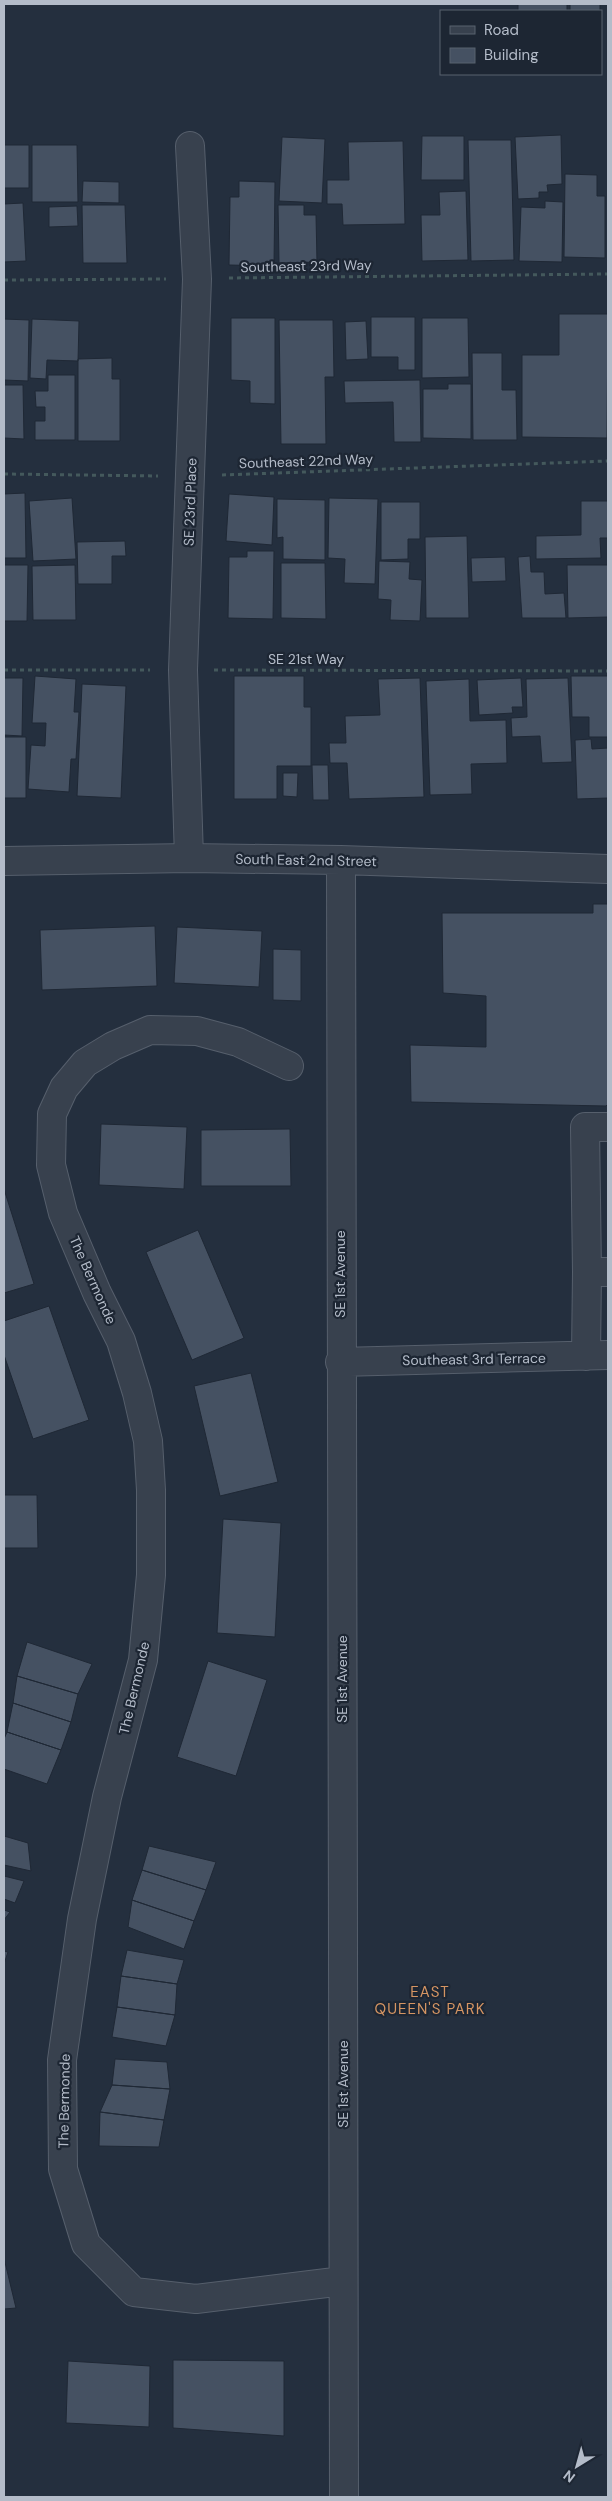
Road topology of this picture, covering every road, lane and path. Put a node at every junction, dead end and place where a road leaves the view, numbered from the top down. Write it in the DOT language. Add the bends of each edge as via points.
graph roads {
  1 [pos="190,146"];
  2 [pos="608,274"];
  3 [pos="197,279"];
  4 [pos="4,280"];
  5 [pos="608,460"];
  6 [pos="4,474"];
  7 [pos="191,476"];
  8 [pos="4,670"];
  9 [pos="183,670"];
  10 [pos="608,671"];
  11 [pos="189,858"];
  12 [pos="341,860"];
  13 [pos="4,861"];
  14 [pos="608,869"];
  15 [pos="289,1066"];
  16 [pos="608,1127"];
  17 [pos="597,1272"];
  18 [pos="597,1356"];
  19 [pos="340,1362"];
  20 [pos="343,2281"];
  21 [pos="344,2497"];
  1 -- 3 [label="street, SE 23rd Place"];
  2 -- 3 [label="path, Southeast 23rd Way"];
  3 -- 4 [label="path, Southeast 23rd Way"];
  3 -- 7 [label="street, SE 23rd Place"];
  5 -- 7 [label="path, Southeast 22nd Way"];
  6 -- 7 [label="path, Southeast 22nd Way"];
  7 -- 9 [label="street, SE 23rd Place"];
  8 -- 9 [label="path, SE 21st Way"];
  9 -- 10 [label="path, SE 21st Way"];
  9 -- 11 [label="street, SE 23rd Place"];
  11 -- 12 [label="street, South East 2nd Street"];
  11 -- 13 [label="street, South East 2nd Street"];
  12 -- 14 [label="street, South East 2nd Street"];
  12 -- 19 [label="street, SE 1st Avenue"];
  15 -- 20 [label="street, The Bermonde" via="238,1042 196,1031 150,1030 85,1063 64,1088 52,1114 51,1165 63,1213 121,1341 148,1441 152,1490 151,1575 143,1660 107,1798 84,1910 62,2060 63,2169 86,2244 134,2292 196,2299"];
  16 -- 17 [label="street" via="585,1127"];
  17 -- 18 [label="street" via="584,1320"];
  18 -- 19 [label="street, Southeast 3rd Terrace"];
  19 -- 20 [label="street, SE 1st Avenue"];
  20 -- 21 [label="street, SE 1st Avenue"];
}
